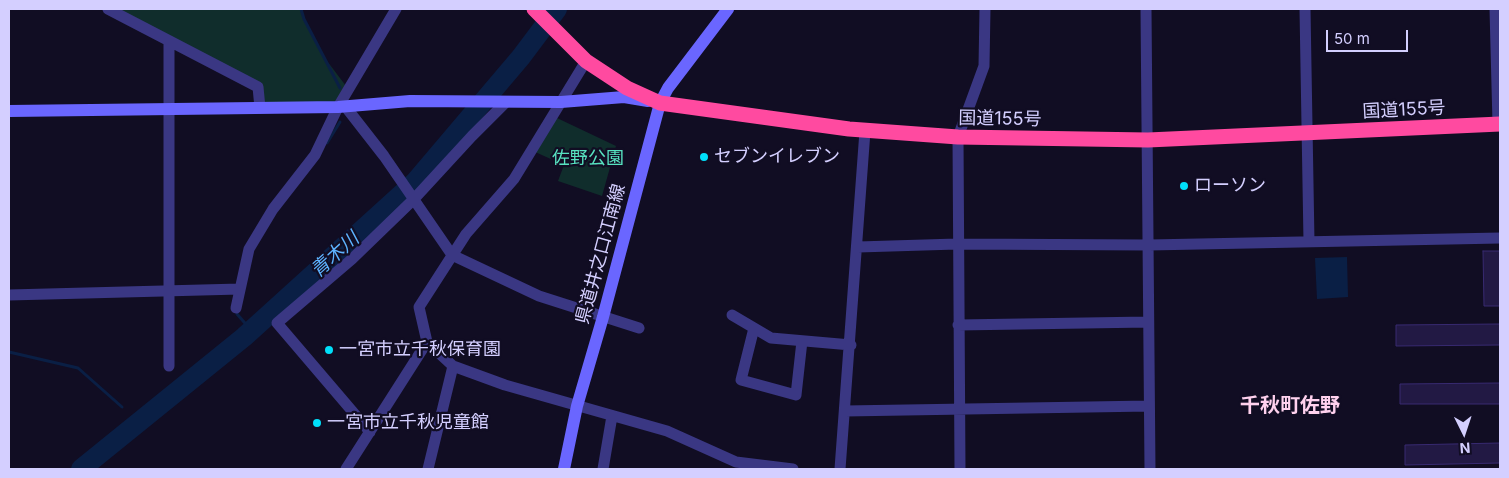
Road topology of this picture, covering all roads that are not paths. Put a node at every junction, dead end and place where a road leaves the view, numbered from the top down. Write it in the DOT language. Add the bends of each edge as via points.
graph roads {
  1 [pos="108,9"];
  2 [pos="396,9"];
  3 [pos="728,9"];
  4 [pos="984,9"];
  5 [pos="1146,9"];
  6 [pos="1305,9"];
  7 [pos="1495,9"];
  8 [pos="537,11"];
  9 [pos="169,42"];
  10 [pos="586,61"];
  11 [pos="503,102"];
  12 [pos="561,102"];
  13 [pos="660,103"];
  14 [pos="341,107"];
  15 [pos="260,108"];
  16 [pos="168,109"];
  17 [pos="9,111"];
  18 [pos="1499,124"];
  19 [pos="865,131"];
  20 [pos="1308,133"];
  21 [pos="958,137"];
  22 [pos="1148,140"];
  23 [pos="414,199"];
  24 [pos="1500,238"];
  25 [pos="1308,242"];
  26 [pos="957,244"];
  27 [pos="1149,245"];
  28 [pos="858,247"];
  29 [pos="452,254"];
  30 [pos="240,289"];
  31 [pos="168,292"];
  32 [pos="9,295"];
  33 [pos="236,308"];
  34 [pos="732,315"];
  35 [pos="603,318"];
  36 [pos="1148,322"];
  37 [pos="958,326"];
  38 [pos="639,328"];
  39 [pos="754,328"];
  40 [pos="802,341"];
  41 [pos="427,342"];
  42 [pos="851,345"];
  43 [pos="169,366"];
  44 [pos="453,366"];
  45 [pos="577,406"];
  46 [pos="1149,406"];
  47 [pos="959,409"];
  48 [pos="845,411"];
  49 [pos="612,416"];
  50 [pos="370,432"];
  51 [pos="735,465"];
  52 [pos="346,469"];
  53 [pos="428,469"];
  54 [pos="564,469"];
  55 [pos="603,469"];
  56 [pos="793,469"];
  57 [pos="840,469"];
  58 [pos="960,469"];
  59 [pos="1150,469"];
  1 -- 9 [label="street"];
  2 -- 14 [label="street"];
  3 -- 13 [label="street, 県道井之口江南線"];
  4 -- 21 [label="street" via="984,66"];
  5 -- 22 [label="street"];
  6 -- 20 [label="street"];
  7 -- 18 [label="street"];
  8 -- 10 [label="highway, 国道155号"];
  9 -- 15 [label="street" via="258,87"];
  9 -- 16 [label="street"];
  10 -- 12 [label="street"];
  10 -- 13 [label="highway, 国道155号" via="627,88"];
  11 -- 12 [label="street"];
  11 -- 14 [label="street" via="410,101"];
  11 -- 23 [label="street"];
  12 -- 13 [label="street" via="624,97"];
  12 -- 29 [label="street" via="514,179"];
  13 -- 19 [label="highway, 国道155号"];
  13 -- 35 [label="street, 県道井之口江南線"];
  14 -- 15 [label="street"];
  14 -- 23 [label="street"];
  14 -- 30 [label="street" via="315,155 273,209 249,249"];
  15 -- 16 [label="street"];
  16 -- 17 [label="street"];
  16 -- 31 [label="street"];
  18 -- 20 [label="highway, 国道155号"];
  19 -- 21 [label="highway, 国道155号"];
  19 -- 28 [label="street"];
  20 -- 22 [label="highway, 国道155号"];
  20 -- 25 [label="street"];
  21 -- 22 [label="highway, 国道155号"];
  21 -- 26 [label="street"];
  22 -- 27 [label="street"];
  23 -- 29 [label="street"];
  23 -- 50 [label="street" via="352,259 277,323"];
  24 -- 25 [label="street"];
  25 -- 27 [label="street"];
  26 -- 27 [label="street"];
  26 -- 28 [label="street"];
  26 -- 37 [label="street"];
  27 -- 36 [label="street"];
  28 -- 42 [label="street"];
  29 -- 35 [label="street" via="539,296"];
  29 -- 41 [label="street" via="419,307"];
  30 -- 31 [label="street"];
  30 -- 33 [label="street"];
  31 -- 32 [label="street"];
  31 -- 43 [label="street"];
  34 -- 39 [label="street"];
  35 -- 38 [label="street"];
  35 -- 45 [label="street, 県道井之口江南線"];
  36 -- 37 [label="street"];
  36 -- 46 [label="street"];
  37 -- 47 [label="street"];
  39 -- 40 [label="street" via="771,338"];
  39 -- 40 [label="street" via="741,380 796,395"];
  40 -- 42 [label="street"];
  41 -- 44 [label="street"];
  41 -- 50 [label="street"];
  42 -- 48 [label="street"];
  44 -- 45 [label="street"];
  44 -- 53 [label="street"];
  45 -- 49 [label="street"];
  45 -- 54 [label="street, 県道井之口江南線"];
  46 -- 47 [label="street"];
  46 -- 59 [label="street"];
  47 -- 48 [label="street"];
  47 -- 58 [label="street"];
  48 -- 57 [label="street"];
  49 -- 51 [label="street" via="668,431"];
  49 -- 55 [label="street"];
  50 -- 52 [label="street"];
  51 -- 56 [label="street"];
}
